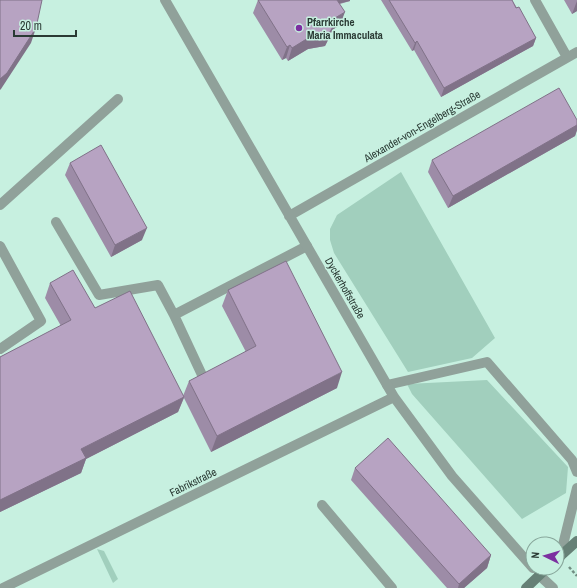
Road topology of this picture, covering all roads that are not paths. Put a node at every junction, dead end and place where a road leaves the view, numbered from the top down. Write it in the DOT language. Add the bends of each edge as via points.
graph roads {
  1 [pos="165,0"];
  2 [pos="535,0"];
  3 [pos="577,52"];
  4 [pos="567,57"];
  5 [pos="118,99"];
  6 [pos="0,204"];
  7 [pos="289,216"];
  8 [pos="56,222"];
  9 [pos="0,246"];
  10 [pos="307,246"];
  11 [pos="174,315"];
  12 [pos="0,349"];
  13 [pos="202,375"];
  14 [pos="387,385"];
  15 [pos="394,397"];
  16 [pos="577,472"];
  17 [pos="577,488"];
  18 [pos="322,505"];
  19 [pos="564,536"];
  20 [pos="577,541"];
  21 [pos="565,552"];
  22 [pos="525,556"];
  23 [pos="534,576"];
  24 [pos="543,576"];
  25 [pos="2,588"];
  26 [pos="392,588"];
  27 [pos="526,588"];
  28 [pos="554,588"];
  1 -- 7 [label="street, Dyckerhoffstraße"];
  2 -- 4 [label="street"];
  3 -- 4 [label="street, Alexander-von-Engelberg-Straße"];
  4 -- 7 [label="street, Alexander-von-Engelberg-Straße"];
  5 -- 6 [label="street"];
  7 -- 10 [label="street, Dyckerhoffstraße"];
  8 -- 11 [label="street" via="99,296 158,285"];
  9 -- 12 [label="street" via="41,321"];
  10 -- 11 [label="street"];
  10 -- 14 [label="street, Dyckerhoffstraße"];
  11 -- 13 [label="street"];
  14 -- 15 [label="street, Dyckerhoffstraße"];
  14 -- 16 [label="street" via="487,362 572,460"];
  15 -- 22 [label="street, Dyckerhoffstraße" via="452,476"];
  15 -- 25 [label="street, Fabrikstraße"];
  17 -- 19 [label="street"];
  18 -- 26 [label="street"];
  20 -- 21 [label="street"];
  23 -- 27 [label="street"];
  24 -- 28 [label="street, Dyckerhoffstraße"];
}
